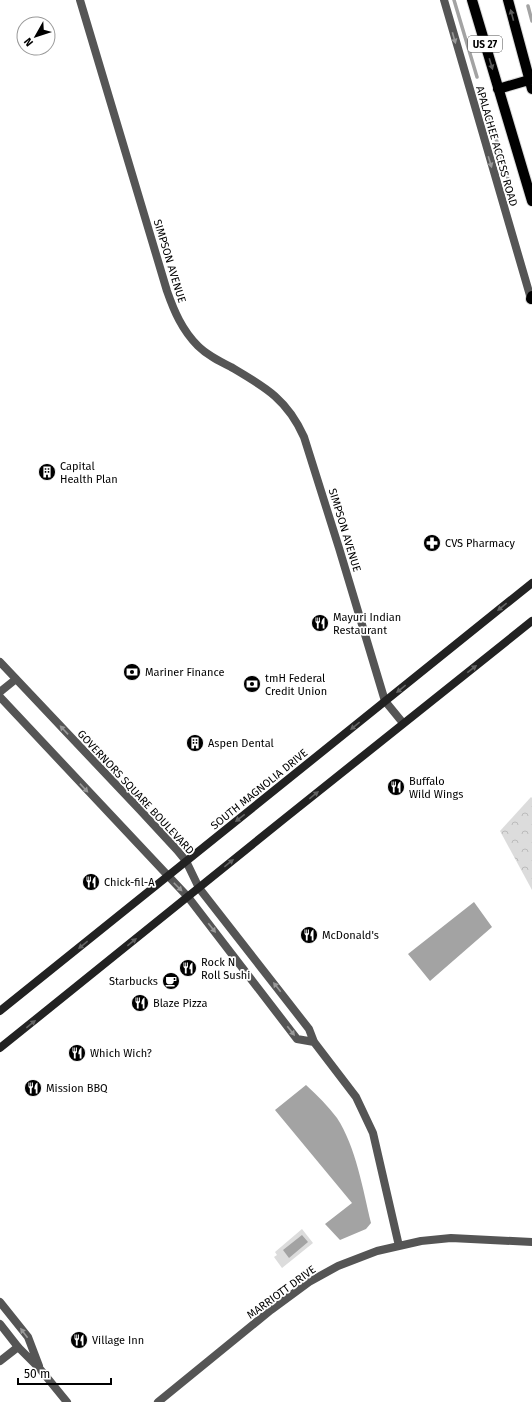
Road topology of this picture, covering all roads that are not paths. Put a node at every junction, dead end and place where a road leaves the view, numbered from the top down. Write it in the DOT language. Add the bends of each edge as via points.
graph roads {
  1 [pos="80,0"];
  2 [pos="444,0"];
  3 [pos="472,0"];
  4 [pos="508,0"];
  5 [pos="531,85"];
  6 [pos="498,89"];
  7 [pos="532,201"];
  8 [pos="532,298"];
  9 [pos="532,583"];
  10 [pos="532,621"];
  11 [pos="0,662"];
  12 [pos="16,679"];
  13 [pos="0,692"];
  14 [pos="0,697"];
  15 [pos="385,701"];
  16 [pos="403,723"];
  17 [pos="186,861"];
  18 [pos="168,877"];
  19 [pos="199,888"];
  20 [pos="188,897"];
  21 [pos="0,1011"];
  22 [pos="314,1042"];
  23 [pos="0,1048"];
  24 [pos="532,1242"];
  25 [pos="399,1246"];
  26 [pos="0,1302"];
  27 [pos="0,1324"];
  28 [pos="18,1347"];
  29 [pos="0,1361"];
  30 [pos="40,1369"];
  31 [pos="67,1402"];
  32 [pos="158,1402"];
  1 -- 15 [label="street, SIMPSON AVENUE" via="166,291 175,313 198,346 269,390 282,401 298,424"];
  2 -- 8 [label="street, APALACHEE ACCESS ROAD, one-way"];
  3 -- 6 [label="main road, US 27, one-way"];
  5 -- 4 [label="main road, US 27, one-way"];
  5 -- 6 [label="main road"];
  6 -- 7 [label="main road, US 27"];
  9 -- 15 [label="main road, SOUTH MAGNOLIA DRIVE, one-way"];
  16 -- 10 [label="main road, one-way"];
  11 -- 12 [label="street, GOVERNORS SQUARE BOULEVARD"];
  12 -- 13 [label="street"];
  17 -- 12 [label="street, GOVERNORS SQUARE BOULEVARD, one-way"];
  14 -- 18 [label="street, one-way"];
  15 -- 16 [label="street, SIMPSON AVENUE"];
  15 -- 17 [label="main road, SOUTH MAGNOLIA DRIVE, one-way"];
  19 -- 16 [label="main road, one-way"];
  17 -- 18 [label="main road, SOUTH MAGNOLIA DRIVE"];
  17 -- 19 [label="street, GOVERNORS SQUARE BOULEVARD"];
  18 -- 20 [label="street, one-way"];
  18 -- 21 [label="main road, SOUTH MAGNOLIA DRIVE, one-way"];
  19 -- 20 [label="main road"];
  22 -- 19 [label="street, GOVERNORS SQUARE BOULEVARD, one-way" via="310,1029"];
  20 -- 22 [label="street, one-way" via="297,1039"];
  23 -- 20 [label="main road, one-way"];
  22 -- 25 [label="street, GOVERNORS SQUARE BOULEVARD" via="356,1097 373,1133"];
  24 -- 25 [label="street, MARRIOTT DRIVE" via="451,1238"];
  25 -- 32 [label="street, MARRIOTT DRIVE" via="377,1251 338,1266 309,1282"];
  30 -- 26 [label="street, one-way" via="28,1337"];
  27 -- 28 [label="street"];
  28 -- 29 [label="street"];
  28 -- 30 [label="street"];
  30 -- 31 [label="street"];
}
